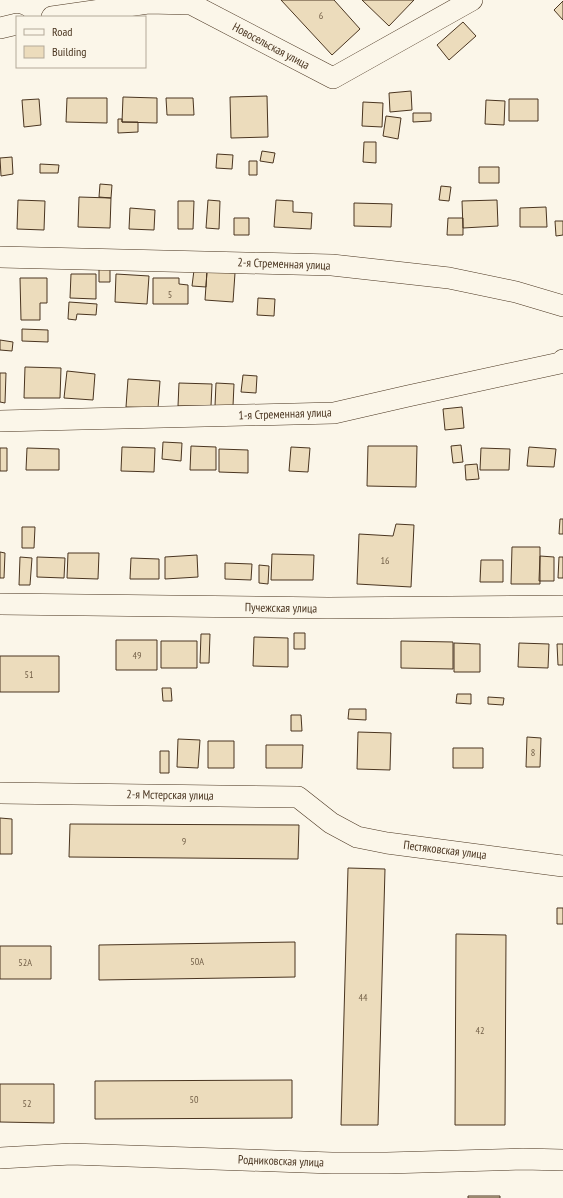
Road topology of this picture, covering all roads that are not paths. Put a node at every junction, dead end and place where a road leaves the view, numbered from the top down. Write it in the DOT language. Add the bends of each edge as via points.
graph roads {
  1 [pos="472,0"];
  2 [pos="59,16"];
  3 [pos="16,24"];
  4 [pos="0,28"];
  5 [pos="0,257"];
  6 [pos="563,306"];
  7 [pos="563,360"];
  8 [pos="0,421"];
  9 [pos="0,604"];
  10 [pos="563,606"];
  11 [pos="0,793"];
  12 [pos="331,822"];
  13 [pos="563,866"];
  14 [pos="0,1158"];
  15 [pos="563,1160"];
  1 -- 2 [label="street, Новосельская улица" via="333,78 191,4 148,3"];
  3 -- 4 [label="street"];
  5 -- 6 [label="street, 2-я Стременная улица" via="332,265 449,278 516,292"];
  7 -- 8 [label="street, 1-я Стременная улица" via="334,413"];
  9 -- 10 [label="street, Пучежская улица" via="328,608"];
  11 -- 12 [label="street, 2-я Мстерская улица" via="298,797"];
  12 -- 13 [label="street, Пестяковская улица" via="357,837 387,843"];
  14 -- 15 [label="street, Родниковская улица" via="71,1154 332,1163"];
}
